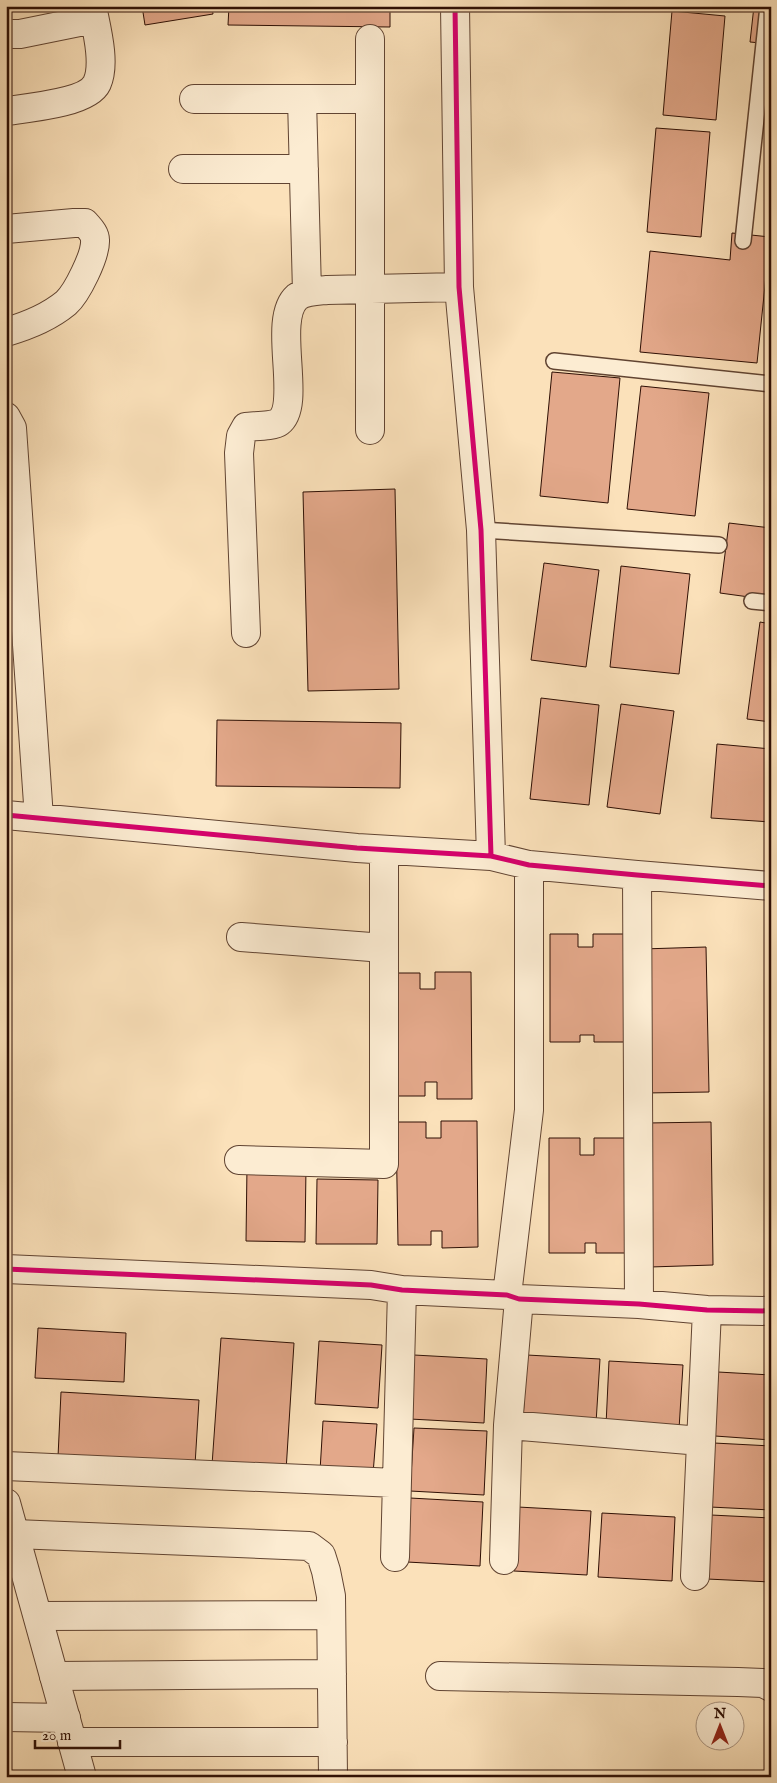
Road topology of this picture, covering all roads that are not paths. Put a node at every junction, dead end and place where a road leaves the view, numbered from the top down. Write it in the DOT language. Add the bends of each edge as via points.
graph roads {
  1 [pos="455,6"];
  2 [pos="768,6"];
  3 [pos="93,12"];
  4 [pos="6,34"];
  5 [pos="370,39"];
  6 [pos="194,99"];
  7 [pos="302,99"];
  8 [pos="370,99"];
  9 [pos="6,111"];
  10 [pos="184,169"];
  11 [pos="304,169"];
  12 [pos="6,229"];
  13 [pos="743,241"];
  14 [pos="459,287"];
  15 [pos="370,290"];
  16 [pos="307,292"];
  17 [pos="6,332"];
  18 [pos="554,361"];
  19 [pos="771,384"];
  20 [pos="6,417"];
  21 [pos="370,430"];
  22 [pos="481,530"];
  23 [pos="719,544"];
  24 [pos="752,601"];
  25 [pos="771,603"];
  26 [pos="246,633"];
  27 [pos="6,815"];
  28 [pos="39,818"];
  29 [pos="384,850"];
  30 [pos="491,856"];
  31 [pos="529,865"];
  32 [pos="637,875"];
  33 [pos="771,886"];
  34 [pos="241,937"];
  35 [pos="384,948"];
  36 [pos="239,1160"];
  37 [pos="6,1269"];
  38 [pos="402,1290"];
  39 [pos="513,1297"];
  40 [pos="639,1304"];
  41 [pos="707,1310"];
  42 [pos="771,1311"];
  43 [pos="508,1425"];
  44 [pos="701,1441"];
  45 [pos="6,1466"];
  46 [pos="396,1483"];
  47 [pos="6,1503"];
  48 [pos="15,1534"];
  49 [pos="395,1557"];
  50 [pos="504,1560"];
  51 [pos="695,1576"];
  52 [pos="331,1615"];
  53 [pos="38,1616"];
  54 [pos="332,1674"];
  55 [pos="54,1676"];
  56 [pos="440,1676"];
  57 [pos="771,1687"];
  58 [pos="6,1717"];
  59 [pos="69,1730"];
  60 [pos="333,1742"];
  61 [pos="82,1777"];
  62 [pos="333,1777"];
  1 -- 14 [label="street"];
  2 -- 13 [label="lane"];
  3 -- 4 [label="street" via="20,34"];
  3 -- 9 [label="street" via="100,70 96,84 84,95 64,102"];
  5 -- 8 [label="street"];
  6 -- 7 [label="street"];
  7 -- 8 [label="street"];
  7 -- 11 [label="street"];
  8 -- 15 [label="street"];
  10 -- 11 [label="street"];
  11 -- 16 [label="street"];
  12 -- 17 [label="street" via="85,223 95,240 93,254 67,302 26,326"];
  14 -- 15 [label="street"];
  14 -- 22 [label="street"];
  15 -- 16 [label="street"];
  15 -- 21 [label="street"];
  16 -- 26 [label="street" via="297,298 288,312 289,400 285,416 277,424 246,427 241,436"];
  18 -- 19 [label="lane"];
  20 -- 28 [label="street" via="12,428"];
  22 -- 23 [label="lane"];
  22 -- 30 [label="street"];
  24 -- 25 [label="lane"];
  27 -- 28 [label="street"];
  28 -- 29 [label="street"];
  29 -- 30 [label="street"];
  29 -- 35 [label="street"];
  30 -- 31 [label="street"];
  31 -- 32 [label="street"];
  31 -- 39 [label="street" via="529,1110"];
  32 -- 33 [label="street"];
  32 -- 40 [label="street"];
  34 -- 35 [label="street"];
  35 -- 36 [label="street" via="384,1164"];
  37 -- 38 [label="street" via="371,1285"];
  38 -- 39 [label="street"];
  38 -- 46 [label="street"];
  39 -- 40 [label="street"];
  39 -- 43 [label="street"];
  40 -- 41 [label="street"];
  41 -- 42 [label="street"];
  41 -- 44 [label="street"];
  43 -- 44 [label="street"];
  43 -- 50 [label="street"];
  44 -- 51 [label="street"];
  45 -- 46 [label="street"];
  46 -- 49 [label="street"];
  47 -- 48 [label="street"];
  48 -- 52 [label="street" via="309,1546 321,1555 331,1596"];
  48 -- 53 [label="street"];
  52 -- 53 [label="street"];
  52 -- 54 [label="street"];
  53 -- 55 [label="street"];
  54 -- 55 [label="street"];
  54 -- 60 [label="street"];
  55 -- 59 [label="street"];
  56 -- 57 [label="street" via="738,1682 763,1683"];
  58 -- 59 [label="street"];
  59 -- 60 [label="street"];
  59 -- 61 [label="street"];
  60 -- 62 [label="street"];
}
